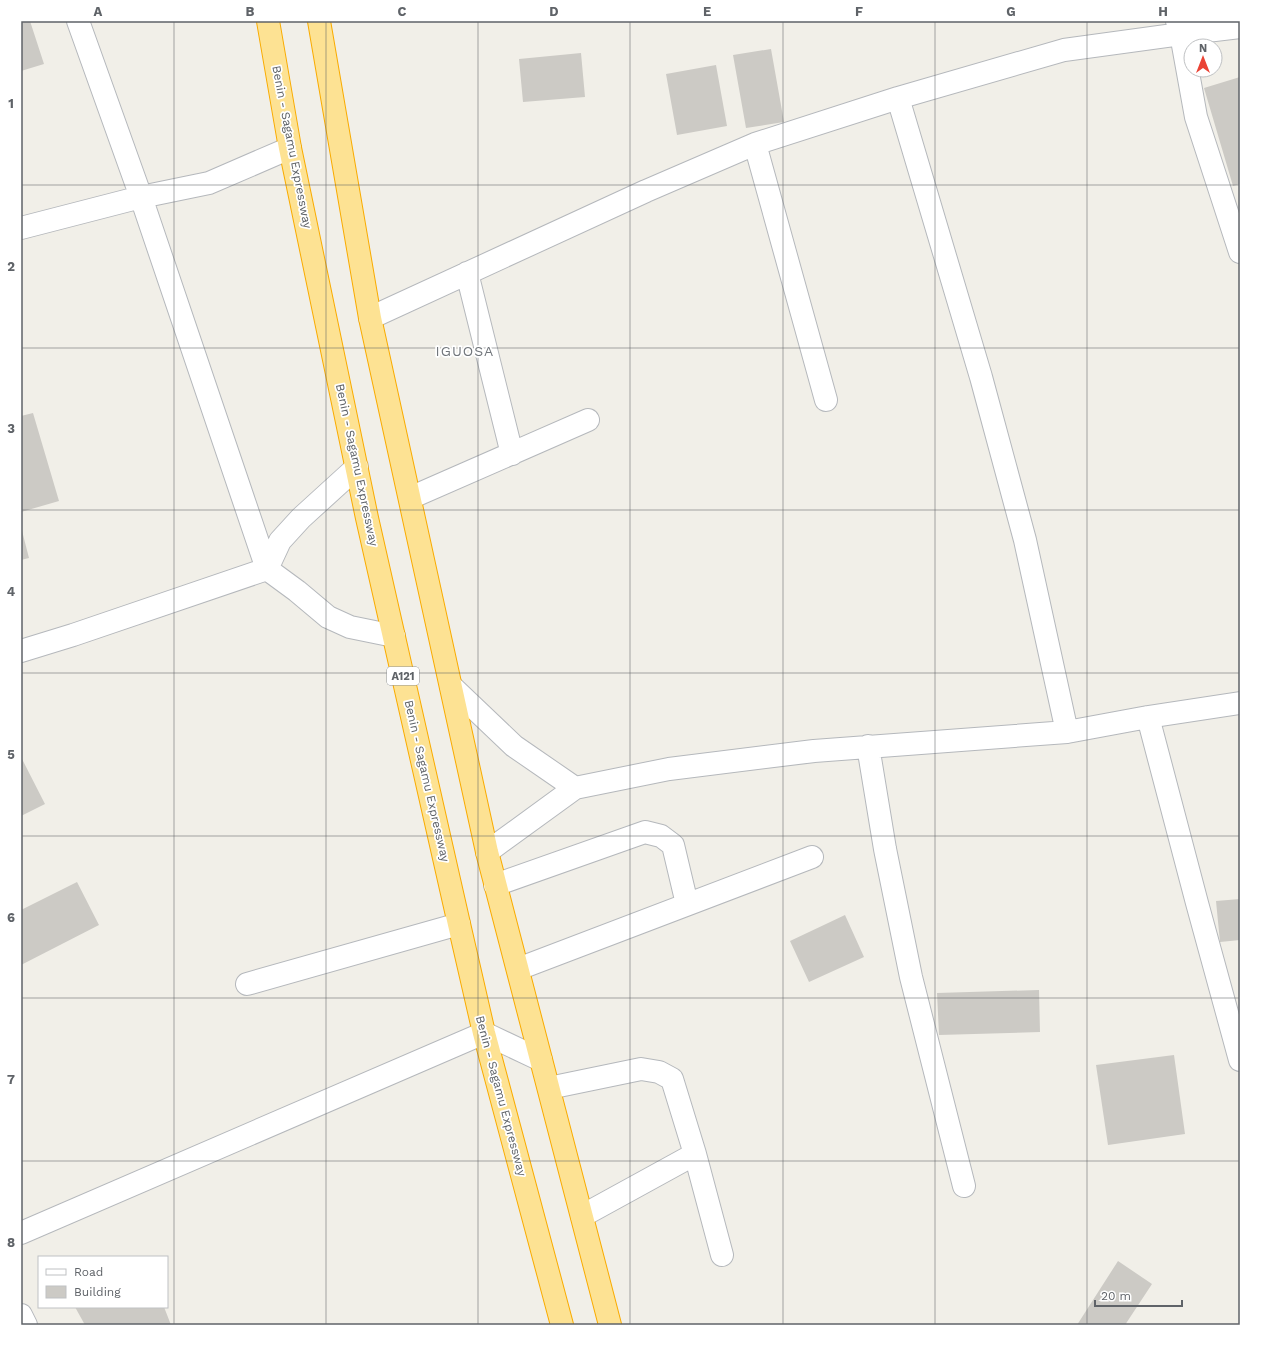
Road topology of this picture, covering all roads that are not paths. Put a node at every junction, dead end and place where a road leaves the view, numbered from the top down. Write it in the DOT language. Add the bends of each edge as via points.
graph roads {
  1 [pos="78,21"];
  2 [pos="268,21"];
  3 [pos="319,21"];
  4 [pos="1179,27"];
  5 [pos="1240,27"];
  6 [pos="898,98"];
  7 [pos="755,144"];
  8 [pos="290,148"];
  9 [pos="141,197"];
  10 [pos="21,228"];
  11 [pos="1240,252"];
  12 [pos="468,273"];
  13 [pos="370,318"];
  14 [pos="826,400"];
  15 [pos="588,420"];
  16 [pos="512,454"];
  17 [pos="357,467"];
  18 [pos="410,498"];
  19 [pos="267,569"];
  20 [pos="394,636"];
  21 [pos="21,651"];
  22 [pos="451,686"];
  23 [pos="1240,703"];
  24 [pos="1148,717"];
  25 [pos="1067,732"];
  26 [pos="868,746"];
  27 [pos="575,788"];
  28 [pos="487,852"];
  29 [pos="812,856"];
  30 [pos="495,885"];
  31 [pos="687,904"];
  32 [pos="459,924"];
  33 [pos="518,969"];
  34 [pos="247,984"];
  35 [pos="484,1033"];
  36 [pos="541,1060"];
  37 [pos="1240,1060"];
  38 [pos="549,1088"];
  39 [pos="695,1154"];
  40 [pos="964,1186"];
  41 [pos="582,1216"];
  42 [pos="21,1233"];
  43 [pos="722,1255"];
  44 [pos="21,1315"];
  45 [pos="26,1325"];
  46 [pos="562,1325"];
  47 [pos="610,1325"];
  1 -- 9 [label="street"];
  2 -- 8 [label="highway, Benin - Sagamu Expressway / A121"];
  3 -- 13 [label="highway"];
  4 -- 5 [label="street"];
  4 -- 6 [label="street" via="1064,50"];
  4 -- 11 [label="street" via="1196,117"];
  6 -- 7 [label="street"];
  6 -- 25 [label="street" via="981,377 1025,540"];
  7 -- 12 [label="street"];
  7 -- 14 [label="street"];
  8 -- 9 [label="street" via="209,183"];
  8 -- 17 [label="highway, Benin - Sagamu Expressway / A121"];
  9 -- 10 [label="street"];
  9 -- 19 [label="street"];
  12 -- 13 [label="street"];
  12 -- 16 [label="street"];
  13 -- 18 [label="highway"];
  15 -- 16 [label="street"];
  16 -- 18 [label="street"];
  17 -- 19 [label="street" via="301,518 280,541"];
  17 -- 20 [label="highway, Benin - Sagamu Expressway / A121"];
  18 -- 22 [label="highway"];
  19 -- 20 [label="street" via="328,617 350,627"];
  19 -- 21 [label="street"];
  20 -- 32 [label="highway, Benin - Sagamu Expressway / A121"];
  22 -- 27 [label="street" via="514,746"];
  22 -- 28 [label="highway"];
  23 -- 24 [label="street"];
  24 -- 25 [label="street"];
  24 -- 37 [label="street"];
  25 -- 26 [label="street"];
  26 -- 27 [label="street" via="669,768"];
  26 -- 40 [label="street" via="884,849 910,977"];
  27 -- 28 [label="street"];
  28 -- 30 [label="highway"];
  29 -- 31 [label="street"];
  30 -- 31 [label="street" via="644,832 661,836 673,845"];
  30 -- 33 [label="highway"];
  31 -- 33 [label="street"];
  32 -- 34 [label="street"];
  32 -- 35 [label="highway, Benin - Sagamu Expressway / A121"];
  33 -- 36 [label="highway"];
  35 -- 36 [label="street"];
  35 -- 42 [label="street"];
  35 -- 46 [label="highway, Benin - Sagamu Expressway / A121"];
  36 -- 38 [label="highway"];
  38 -- 39 [label="street" via="641,1069 659,1072 672,1079"];
  38 -- 41 [label="highway"];
  39 -- 41 [label="street"];
  39 -- 43 [label="street"];
  41 -- 47 [label="highway"];
  44 -- 45 [label="street"];
}
